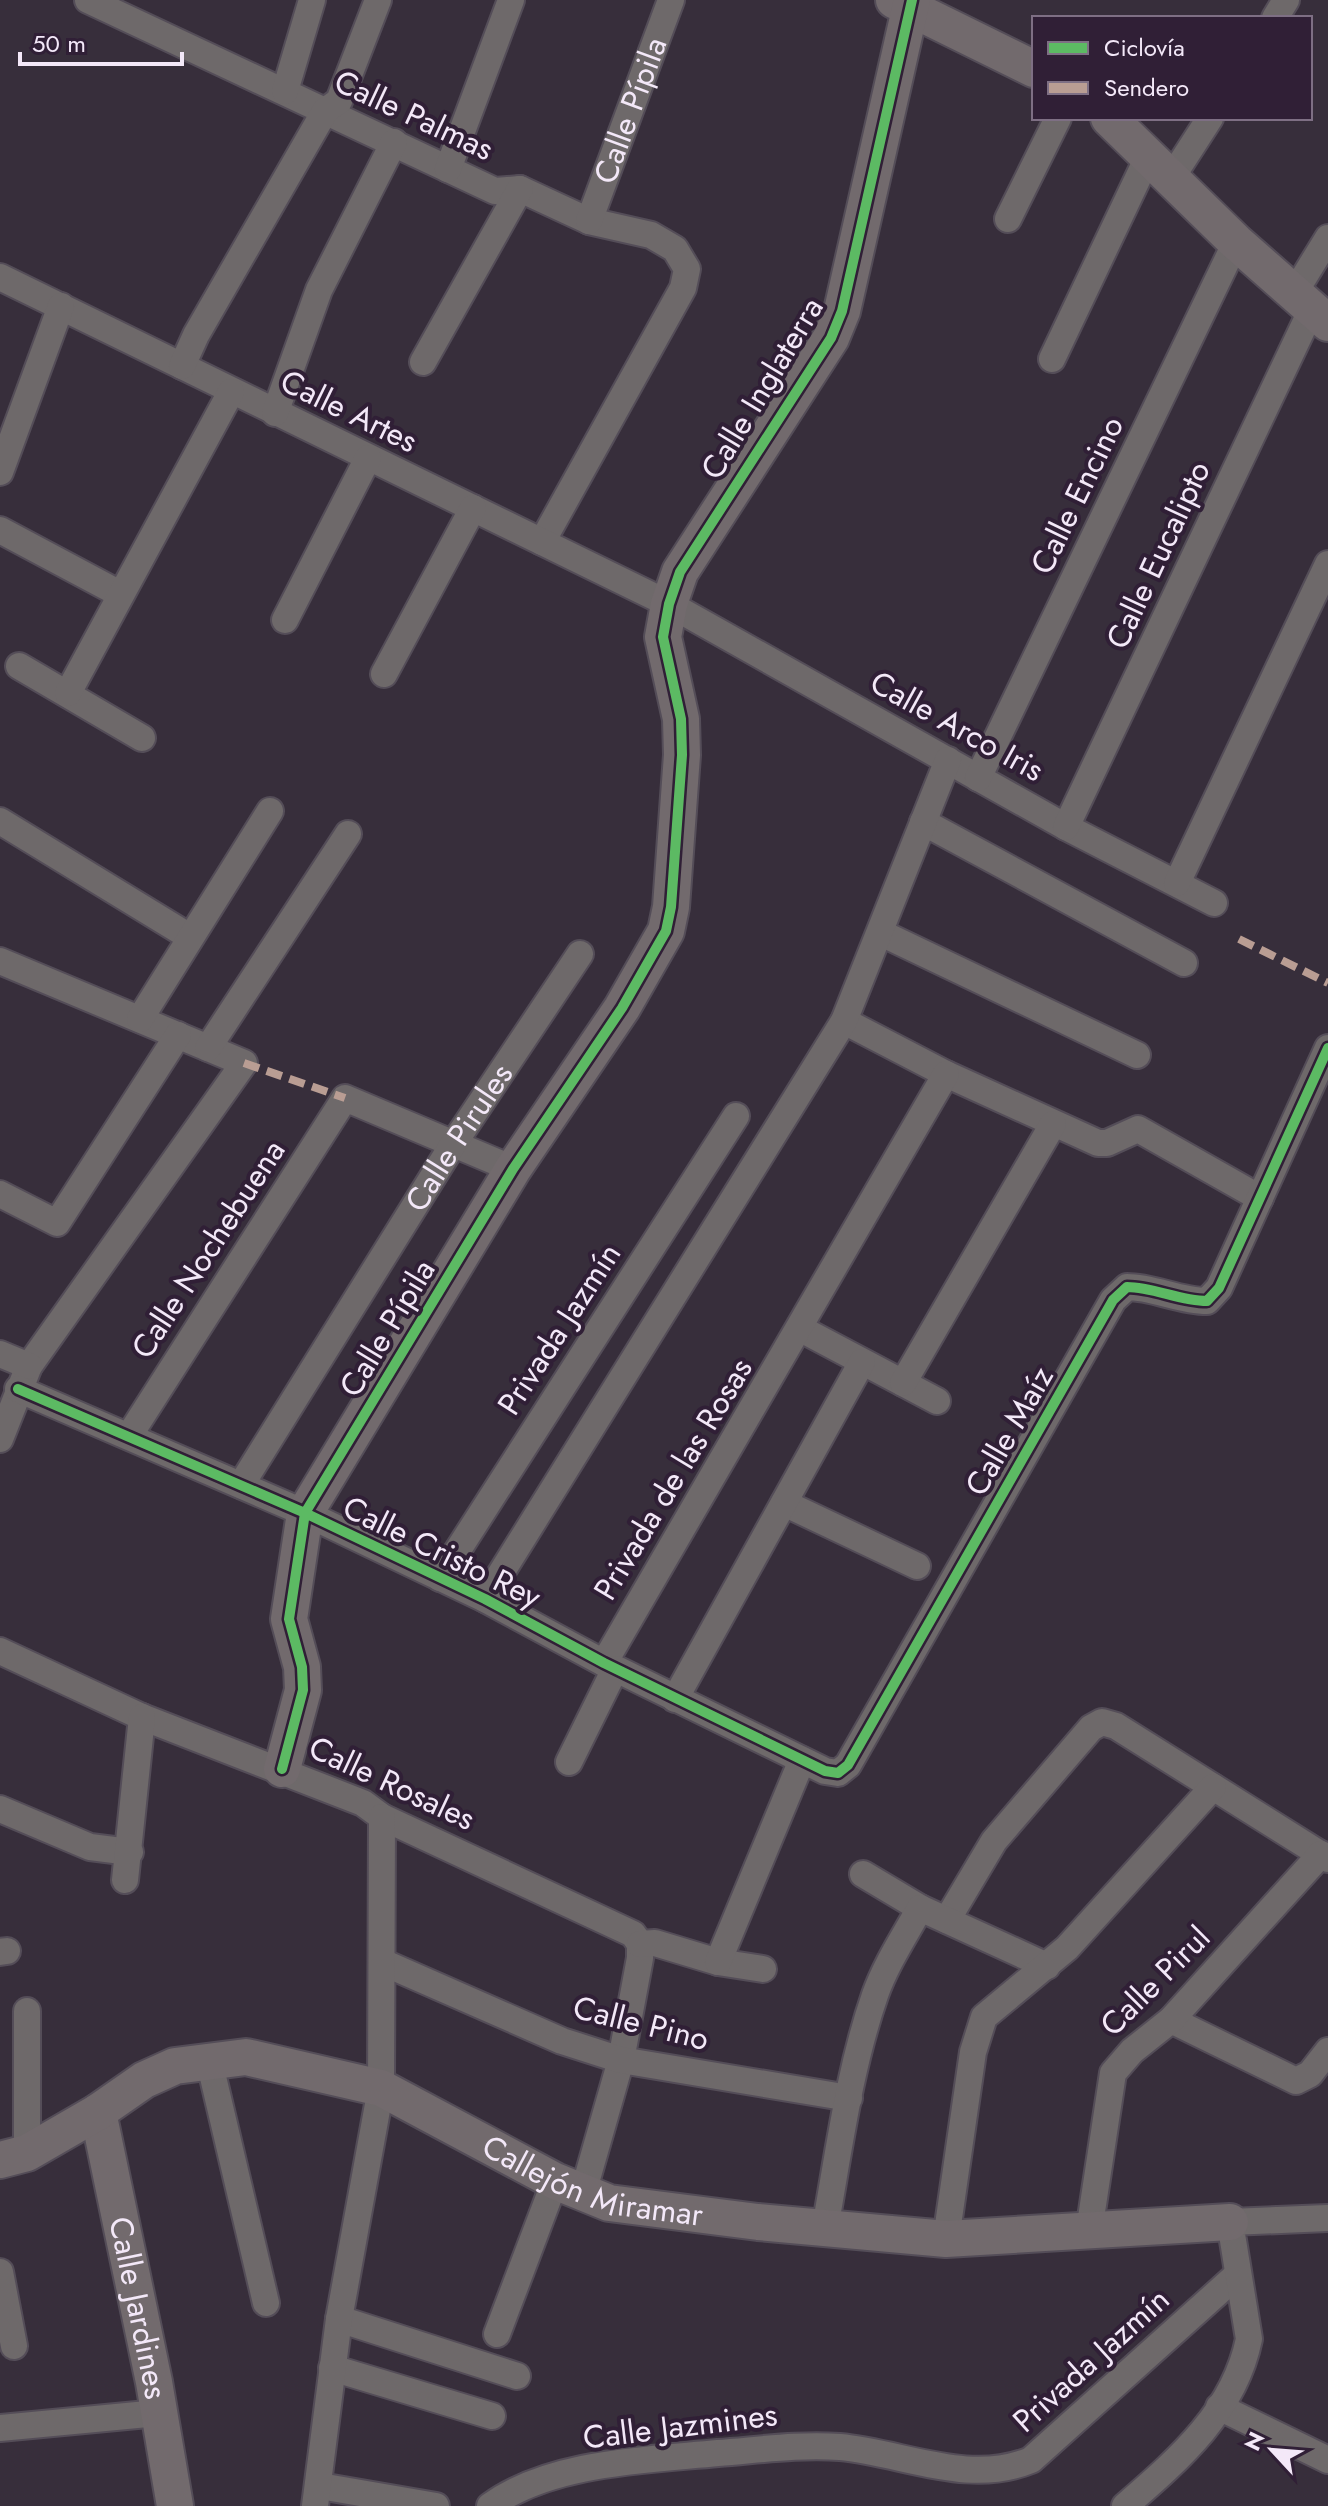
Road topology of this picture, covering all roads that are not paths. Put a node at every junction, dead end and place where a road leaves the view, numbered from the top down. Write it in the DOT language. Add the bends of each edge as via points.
graph roads {
  1 [pos="88,0"];
  2 [pos="312,0"];
  3 [pos="378,0"];
  4 [pos="511,0"];
  5 [pos="671,0"];
  6 [pos="905,3"];
  7 [pos="1032,68"];
  8 [pos="285,91"];
  9 [pos="325,111"];
  10 [pos="1057,120"];
  11 [pos="1111,120"];
  12 [pos="1208,120"];
  13 [pos="394,142"];
  14 [pos="1160,167"];
  15 [pos="448,169"];
  16 [pos="520,189"];
  17 [pos="1008,219"];
  18 [pos="589,221"];
  19 [pos="1328,238"];
  20 [pos="1236,242"];
  21 [pos="0,277"];
  22 [pos="61,306"];
  23 [pos="1311,310"];
  24 [pos="1052,359"];
  25 [pos="423,362"];
  26 [pos="182,366"];
  27 [pos="231,392"];
  28 [pos="275,413"];
  29 [pos="368,458"];
  30 [pos="0,472"];
  31 [pos="473,508"];
  32 [pos="0,530"];
  33 [pos="542,542"];
  34 [pos="1328,564"];
  35 [pos="120,594"];
  36 [pos="669,604"];
  37 [pos="285,620"];
  38 [pos="19,666"];
  39 [pos="384,674"];
  40 [pos="68,693"];
  41 [pos="142,738"];
  42 [pos="948,760"];
  43 [pos="978,778"];
  44 [pos="270,811"];
  45 [pos="0,821"];
  46 [pos="923,822"];
  47 [pos="1066,827"];
  48 [pos="348,834"];
  49 [pos="1177,883"];
  50 [pos="1214,903"];
  51 [pos="881,933"];
  52 [pos="190,937"];
  53 [pos="580,954"];
  54 [pos="1184,963"];
  55 [pos="1,964"];
  56 [pos="622,1008"];
  57 [pos="140,1019"];
  58 [pos="844,1021"];
  59 [pos="178,1035"];
  60 [pos="208,1048"];
  61 [pos="1328,1048"];
  62 [pos="1137,1055"];
  63 [pos="946,1074"];
  64 [pos="736,1116"];
  65 [pos="1053,1124"];
  66 [pos="452,1146"];
  67 [pos="513,1169"];
  68 [pos="0,1194"];
  69 [pos="1260,1198"];
  70 [pos="801,1329"];
  71 [pos="0,1354"];
  72 [pos="862,1362"];
  73 [pos="24,1378"];
  74 [pos="903,1383"];
  75 [pos="937,1401"];
  76 [pos="129,1436"];
  77 [pos="0,1439"];
  78 [pos="241,1485"];
  79 [pos="784,1503"];
  80 [pos="305,1513"];
  81 [pos="917,1566"];
  82 [pos="440,1578"];
  83 [pos="485,1599"];
  84 [pos="0,1651"];
  85 [pos="609,1666"];
  86 [pos="675,1699"];
  87 [pos="142,1717"];
  88 [pos="802,1760"];
  89 [pos="569,1762"];
  90 [pos="282,1769"];
  91 [pos="838,1773"];
  92 [pos="1213,1787"];
  93 [pos="0,1809"];
  94 [pos="382,1817"];
  95 [pos="130,1852"];
  96 [pos="1324,1856"];
  97 [pos="863,1874"];
  98 [pos="125,1880"];
  99 [pos="920,1908"];
  100 [pos="947,1920"];
  101 [pos="640,1944"];
  102 [pos="382,1962"];
  103 [pos="718,1962"];
  104 [pos="1047,1966"];
  105 [pos="763,1969"];
  106 [pos="27,2011"];
  107 [pos="1171,2020"];
  108 [pos="1328,2051"];
  109 [pos="209,2060"];
  110 [pos="621,2060"];
  111 [pos="381,2088"];
  112 [pos="849,2098"];
  113 [pos="98,2112"];
  114 [pos="14,2157"];
  115 [pos="569,2187"];
  116 [pos="1328,2218"];
  117 [pos="1230,2222"];
  118 [pos="825,2228"];
  119 [pos="1089,2231"];
  120 [pos="946,2239"];
  121 [pos="0,2272"];
  122 [pos="1236,2276"];
  123 [pos="266,2303"];
  124 [pos="339,2319"];
  125 [pos="497,2334"];
  126 [pos="14,2346"];
  127 [pos="332,2368"];
  128 [pos="517,2376"];
  129 [pos="1219,2407"];
  130 [pos="158,2413"];
  131 [pos="492,2416"];
  132 [pos="0,2428"];
  133 [pos="886,2454"];
  134 [pos="1328,2460"];
  135 [pos="318,2496"];
  136 [pos="175,2506"];
  137 [pos="436,2506"];
  138 [pos="490,2506"];
  139 [pos="1125,2506"];
  1 -- 8 [label="street, Calle Palmas"];
  2 -- 8 [label="street"];
  3 -- 9 [label="street" via="339,101"];
  4 -- 15 [label="street"];
  5 -- 18 [label="street, Calle Pípila"];
  6 -- 7 [label="street"];
  6 -- 36 [label="street, Calle Inglaterra" via="842,311 831,338 680,572"];
  8 -- 9 [label="street, Calle Palmas"];
  9 -- 13 [label="street, Calle Palmas"];
  9 -- 26 [label="street"];
  10 -- 17 [label="street"];
  11 -- 14 [label="street"];
  12 -- 14 [label="street"];
  13 -- 15 [label="street, Calle Palmas"];
  13 -- 28 [label="street" via="319,290"];
  14 -- 20 [label="street"];
  14 -- 24 [label="street"];
  15 -- 16 [label="street, Calle Palmas" via="495,191"];
  16 -- 18 [label="street, Calle Palmas"];
  16 -- 25 [label="street"];
  18 -- 33 [label="street, Calle Palmas" via="651,235 675,249 687,269 683,288"];
  19 -- 23 [label="street, Calle Eucalipto"];
  20 -- 23 [label="street"];
  20 -- 43 [label="street, Calle Encino"];
  21 -- 22 [label="street, Calle Artes"];
  22 -- 26 [label="street, Calle Artes"];
  22 -- 30 [label="street"];
  23 -- 47 [label="street, Calle Eucalipto"];
  26 -- 27 [label="street, Calle Artes"];
  27 -- 28 [label="street, Calle Artes"];
  27 -- 35 [label="street"];
  28 -- 29 [label="street, Calle Artes"];
  29 -- 31 [label="street, Calle Artes"];
  29 -- 37 [label="street"];
  31 -- 33 [label="street, Calle Artes"];
  31 -- 39 [label="street"];
  32 -- 35 [label="street"];
  33 -- 36 [label="street, Calle Artes"];
  34 -- 49 [label="street"];
  35 -- 40 [label="street"];
  36 -- 42 [label="street, Calle Arco Iris"];
  36 -- 56 [label="street, Calle Inglaterra" via="663,637 681,719 682,755 671,907 666,931"];
  38 -- 40 [label="street"];
  40 -- 41 [label="street"];
  42 -- 43 [label="street, Calle Arco Iris"];
  42 -- 46 [label="street"];
  43 -- 47 [label="street, Calle Arco Iris"];
  44 -- 52 [label="street"];
  45 -- 52 [label="street"];
  46 -- 51 [label="street"];
  46 -- 54 [label="street"];
  47 -- 49 [label="street, Calle Arco Iris"];
  48 -- 60 [label="street"];
  49 -- 50 [label="street, Calle Arco Iris"];
  51 -- 58 [label="street"];
  51 -- 62 [label="street"];
  52 -- 57 [label="street"];
  53 -- 66 [label="street, Calle Pirules"];
  55 -- 57 [label="street"];
  56 -- 67 [label="street, Calle Pirules"];
  57 -- 59 [label="street"];
  58 -- 63 [label="street"];
  58 -- 83 [label="street"];
  59 -- 60 [label="street"];
  59 -- 68 [label="street" via="57,1223"];
  60 -- 73 [label="street" via="244,1063"];
  61 -- 69 [label="street"];
  63 -- 65 [label="street"];
  63 -- 70 [label="street"];
  64 -- 82 [label="street, Privada Jazmín"];
  65 -- 69 [label="street" via="1103,1144 1138,1129"];
  65 -- 74 [label="street"];
  66 -- 67 [label="street"];
  66 -- 76 [label="street, Calle Nochebuena" via="345,1098"];
  66 -- 78 [label="street, Calle Pirules"];
  67 -- 80 [label="street, Calle Pípila"];
  69 -- 91 [label="street, Calle Maíz" via="1219,1288 1207,1301 1135,1287 1127,1287 1113,1300 848,1765"];
  70 -- 72 [label="street"];
  70 -- 85 [label="street, Privada de las Rosas"];
  71 -- 73 [label="street, Calle Cristo Rey"];
  72 -- 74 [label="street"];
  72 -- 79 [label="street"];
  73 -- 76 [label="street, Calle Cristo Rey"];
  73 -- 77 [label="street"];
  74 -- 75 [label="street"];
  76 -- 78 [label="street, Calle Cristo Rey"];
  78 -- 80 [label="street, Calle Cristo Rey"];
  79 -- 81 [label="street"];
  79 -- 86 [label="street"];
  80 -- 82 [label="street, Calle Cristo Rey"];
  80 -- 90 [label="street" via="289,1619 303,1690"];
  82 -- 83 [label="street, Calle Cristo Rey"];
  83 -- 85 [label="street, Calle Cristo Rey"];
  84 -- 87 [label="street, Calle Rosales"];
  85 -- 86 [label="street, Calle Cristo Rey"];
  85 -- 89 [label="street, Privada de las Rosas"];
  86 -- 88 [label="street, Calle Cristo Rey"];
  87 -- 90 [label="street, Calle Rosales"];
  87 -- 95 [label="street"];
  88 -- 91 [label="street, Calle Cristo Rey"];
  88 -- 103 [label="street"];
  90 -- 94 [label="street, Calle Rosales" via="363,1803"];
  92 -- 96 [label="street"];
  92 -- 100 [label="street" via="1102,1722 1091,1728 994,1841"];
  92 -- 104 [label="street" via="1120,1894"];
  93 -- 95 [label="street" via="90,1847"];
  94 -- 101 [label="street, Calle Rosales" via="633,1934"];
  94 -- 102 [label="street"];
  95 -- 98 [label="street"];
  96 -- 107 [label="street, Calle Pirul"];
  97 -- 99 [label="street"];
  99 -- 100 [label="street"];
  99 -- 112 [label="street" via="875,1995"];
  100 -- 104 [label="street"];
  101 -- 103 [label="street" via="655,1943"];
  101 -- 110 [label="street"];
  102 -- 110 [label="street, Calle Pino" via="562,2041"];
  102 -- 111 [label="street"];
  103 -- 105 [label="street"];
  104 -- 120 [label="street" via="984,2017 976,2034"];
  106 -- 114 [label="street"];
  107 -- 108 [label="street" via="1290,2079 1301,2080"];
  107 -- 119 [label="street, Calle Pirul" via="1113,2073"];
  109 -- 111 [label="street, Callejón Miramar" via="246,2057"];
  109 -- 113 [label="street, Callejón Miramar" via="175,2066 144,2080"];
  109 -- 123 [label="street"];
  110 -- 112 [label="street, Calle Pino"];
  110 -- 115 [label="street"];
  111 -- 115 [label="street, Callejón Miramar"];
  111 -- 124 [label="street"];
  112 -- 118 [label="street"];
  113 -- 114 [label="street, Callejón Miramar"];
  113 -- 130 [label="street, Calle Jardines"];
  115 -- 118 [label="street, Callejón Miramar" via="609,2203"];
  115 -- 125 [label="street"];
  116 -- 117 [label="street"];
  117 -- 119 [label="street, Callejón Miramar"];
  117 -- 122 [label="street"];
  118 -- 120 [label="street, Callejón Miramar"];
  119 -- 120 [label="street, Callejón Miramar"];
  121 -- 126 [label="street"];
  122 -- 129 [label="street" via="1249,2339 1245,2358"];
  122 -- 133 [label="street, Privada Jazmín" via="1031,2460 1011,2468 967,2471"];
  124 -- 127 [label="street"];
  124 -- 128 [label="street"];
  127 -- 131 [label="street"];
  127 -- 135 [label="street"];
  129 -- 134 [label="street"];
  129 -- 139 [label="street" via="1183,2456"];
  130 -- 132 [label="street"];
  130 -- 136 [label="street, Calle Jardines"];
  133 -- 138 [label="street, Calle Jazmines" via="802,2446 611,2464 523,2486"];
  135 -- 137 [label="street"];
}
